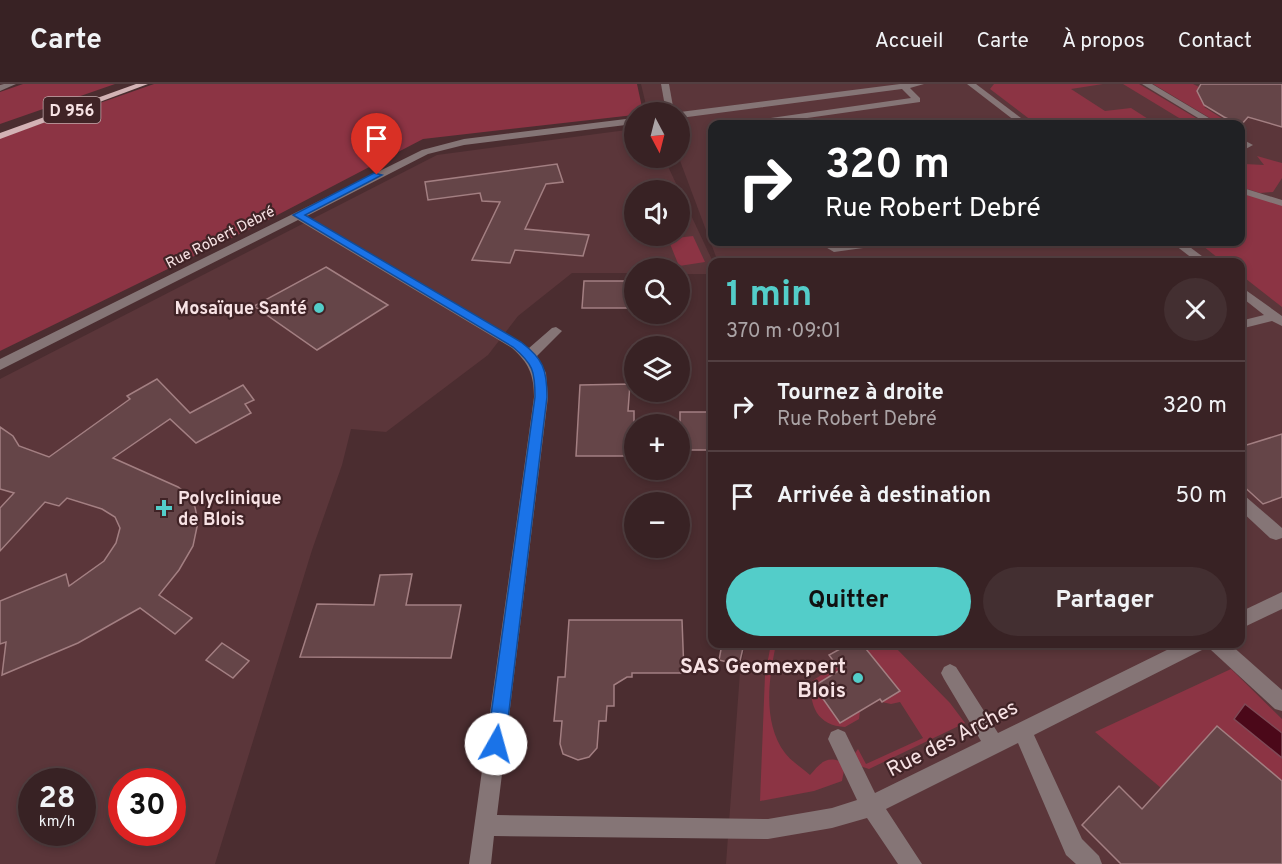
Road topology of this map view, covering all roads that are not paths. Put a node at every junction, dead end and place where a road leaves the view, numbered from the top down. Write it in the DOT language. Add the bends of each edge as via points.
graph roads {
  1 [pos="12,84"];
  2 [pos="130,84"];
  3 [pos="144,84"];
  4 [pos="665,84"];
  5 [pos="921,84"];
  6 [pos="971,84"];
  7 [pos="1146,84"];
  8 [pos="904,86"];
  9 [pos="0,88"];
  10 [pos="668,102"];
  11 [pos="690,114"];
  12 [pos="778,120"];
  13 [pos="1019,120"];
  14 [pos="1207,120"];
  15 [pos="624,121"];
  16 [pos="0,130"];
  17 [pos="0,136"];
  18 [pos="1245,192"];
  19 [pos="1282,203"];
  20 [pos="298,215"];
  21 [pos="829,246"];
  22 [pos="856,246"];
  23 [pos="1182,246"];
  24 [pos="1199,258"];
  25 [pos="1245,294"];
  26 [pos="1278,319"];
  27 [pos="1245,324"];
  28 [pos="556,332"];
  29 [pos="530,355"];
  30 [pos="0,365"];
  31 [pos="1245,505"];
  32 [pos="1276,533"];
  33 [pos="1282,600"];
  34 [pos="1245,618"];
  35 [pos="1188,648"];
  36 [pos="1221,648"];
  37 [pos="950,673"];
  38 [pos="1282,702"];
  39 [pos="1022,730"];
  40 [pos="838,739"];
  41 [pos="994,744"];
  42 [pos="871,806"];
  43 [pos="485,825"];
  44 [pos="480,864"];
  45 [pos="911,864"];
  46 [pos="1091,864"];
  1 -- 9 [label="street"];
  2 -- 16 [label="main road, D 956"];
  3 -- 17 [label="main road, D 956"];
  4 -- 10 [label="street"];
  5 -- 8 [label="street"];
  6 -- 13 [label="street"];
  7 -- 14 [label="street"];
  8 -- 11 [label="street"];
  8 -- 12 [label="street" via="917,100"];
  15 -- 20 [label="street, Rue Robert Debré" via="437,148"];
  18 -- 19 [label="street"];
  20 -- 29 [label="street"];
  20 -- 30 [label="street, Rue Robert Debré"];
  21 -- 22 [label="street" via="834,249"];
  23 -- 24 [label="street"];
  25 -- 26 [label="street"];
  26 -- 27 [label="street"];
  28 -- 29 [label="street"];
  29 -- 43 [label="street" via="538,366 541,397"];
  31 -- 32 [label="street"];
  33 -- 34 [label="street"];
  35 -- 39 [label="street, Rue des Arches"];
  36 -- 38 [label="street"];
  37 -- 41 [label="street"];
  39 -- 41 [label="street, Rue des Arches"];
  39 -- 46 [label="street" via="1074,847"];
  40 -- 42 [label="street"];
  41 -- 42 [label="street, Rue des Arches"];
  42 -- 43 [label="street, Rue des Arches" via="801,825 768,829"];
  42 -- 45 [label="street"];
  43 -- 44 [label="street"];
}
